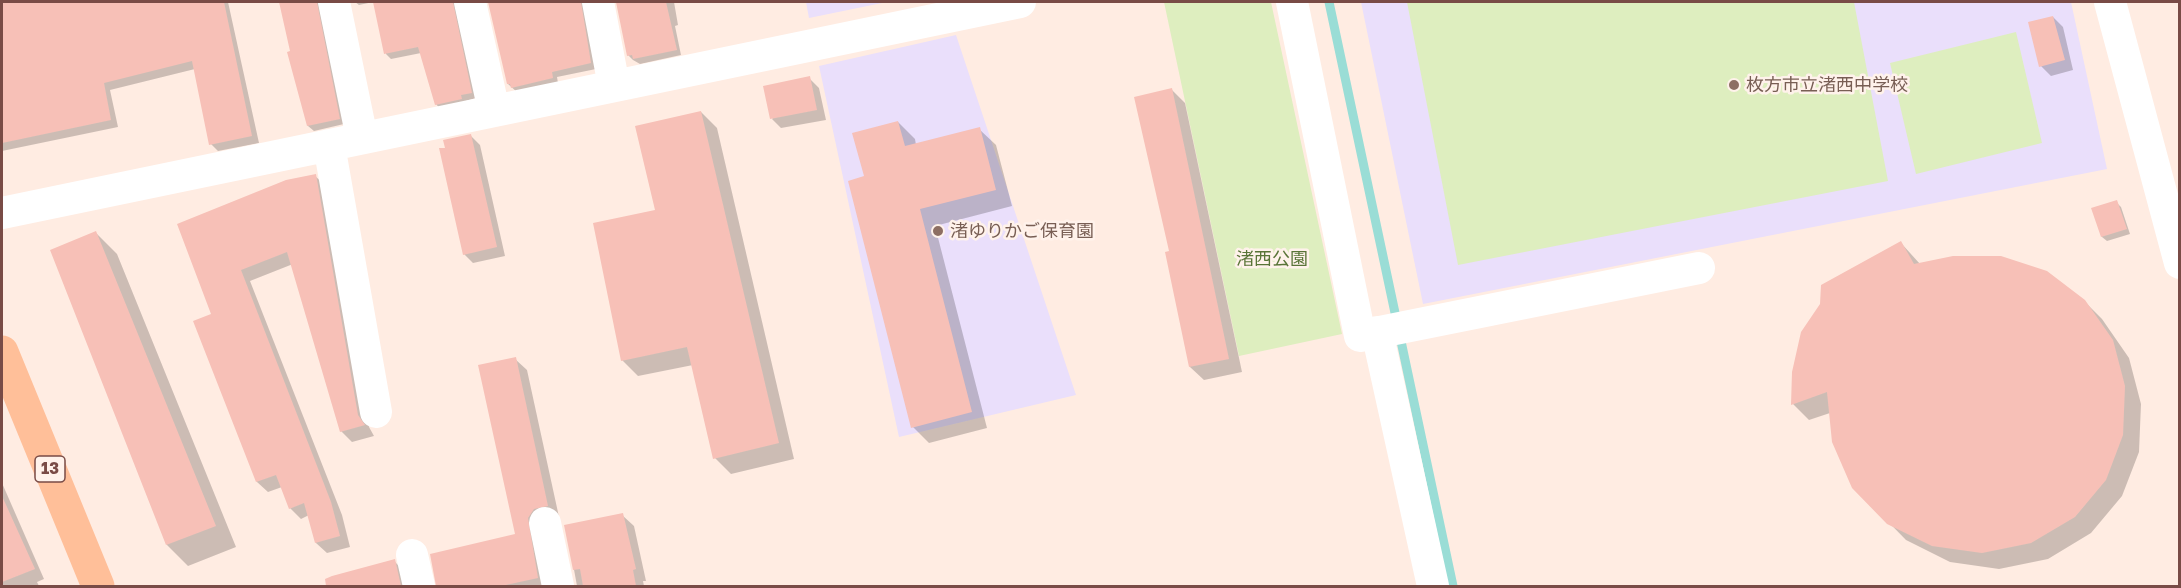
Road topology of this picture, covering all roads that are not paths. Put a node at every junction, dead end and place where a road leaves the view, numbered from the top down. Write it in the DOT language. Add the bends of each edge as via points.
graph roads {
  1 [pos="334,2"];
  2 [pos="470,2"];
  3 [pos="598,2"];
  4 [pos="1020,2"];
  5 [pos="1292,2"];
  6 [pos="2109,2"];
  7 [pos="614,86"];
  8 [pos="494,111"];
  9 [pos="362,138"];
  10 [pos="329,145"];
  11 [pos="2,213"];
  12 [pos="2180,263"];
  13 [pos="1699,268"];
  14 [pos="1377,332"];
  15 [pos="2,352"];
  16 [pos="375,412"];
  17 [pos="545,523"];
  18 [pos="412,555"];
  19 [pos="98,586"];
  20 [pos="419,586"];
  21 [pos="555,586"];
  22 [pos="1433,586"];
  1 -- 9 [label="street"];
  2 -- 8 [label="street"];
  3 -- 7 [label="street"];
  4 -- 7 [label="street"];
  5 -- 14 [label="street" via="1360,336"];
  6 -- 12 [label="street"];
  7 -- 8 [label="street"];
  8 -- 9 [label="street"];
  9 -- 10 [label="street"];
  10 -- 11 [label="street"];
  10 -- 16 [label="street"];
  13 -- 14 [label="street"];
  14 -- 22 [label="street"];
  15 -- 19 [label="main road, 13"];
  17 -- 21 [label="street"];
  18 -- 20 [label="street"];
}
